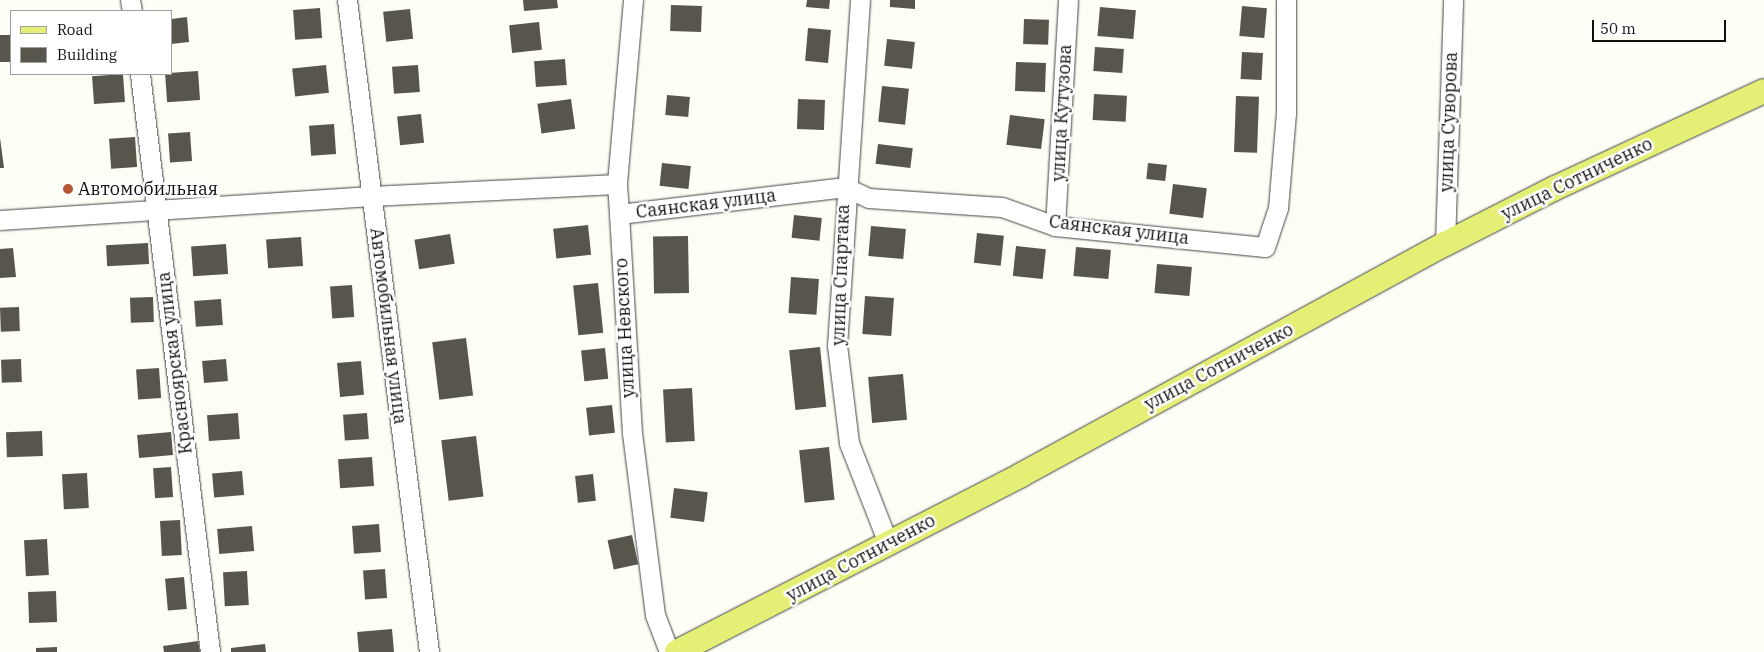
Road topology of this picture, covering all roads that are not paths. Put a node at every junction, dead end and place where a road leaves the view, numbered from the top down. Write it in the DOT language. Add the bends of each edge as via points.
graph roads {
  1 [pos="347,0"];
  2 [pos="633,0"];
  3 [pos="860,0"];
  4 [pos="1068,0"];
  5 [pos="1286,0"];
  6 [pos="1453,0"];
  7 [pos="140,75"];
  8 [pos="1764,91"];
  9 [pos="618,184"];
  10 [pos="845,187"];
  11 [pos="371,196"];
  12 [pos="157,209"];
  13 [pos="618,214"];
  14 [pos="0,220"];
  15 [pos="1056,226"];
  16 [pos="1445,244"];
  17 [pos="888,544"];
  18 [pos="210,652"];
  19 [pos="429,652"];
  20 [pos="669,652"];
  21 [pos="677,652"];
  1 -- 11 [label="street, Автомобильная улица"];
  2 -- 9 [label="street, улица Невского"];
  3 -- 10 [label="street, улица Спартака"];
  4 -- 15 [label="street, улица Кутузова"];
  5 -- 15 [label="street, Саянская улица" via="1286,113 1278,208 1265,247"];
  6 -- 16 [label="street, улица Суворова"];
  7 -- 12 [label="street, Красноярская улица"];
  8 -- 16 [label="main road, улица Сотниченко" via="1555,188"];
  9 -- 11 [label="street, Саянская улица"];
  9 -- 13 [label="street, улица Невского"];
  10 -- 13 [label="street, Саянская улица"];
  10 -- 15 [label="street, Саянская улица" via="869,198 1002,206"];
  10 -- 17 [label="street, улица Спартака" via="838,355 849,443"];
  11 -- 12 [label="street, Саянская улица"];
  11 -- 19 [label="street, Автомобильная улица"];
  12 -- 14 [label="street, Саянская улица"];
  12 -- 18 [label="street, Красноярская улица"];
  13 -- 20 [label="street, улица Невского" via="632,433 655,615"];
  16 -- 17 [label="main road, улица Сотниченко"];
  17 -- 21 [label="main road, улица Сотниченко"];
}
